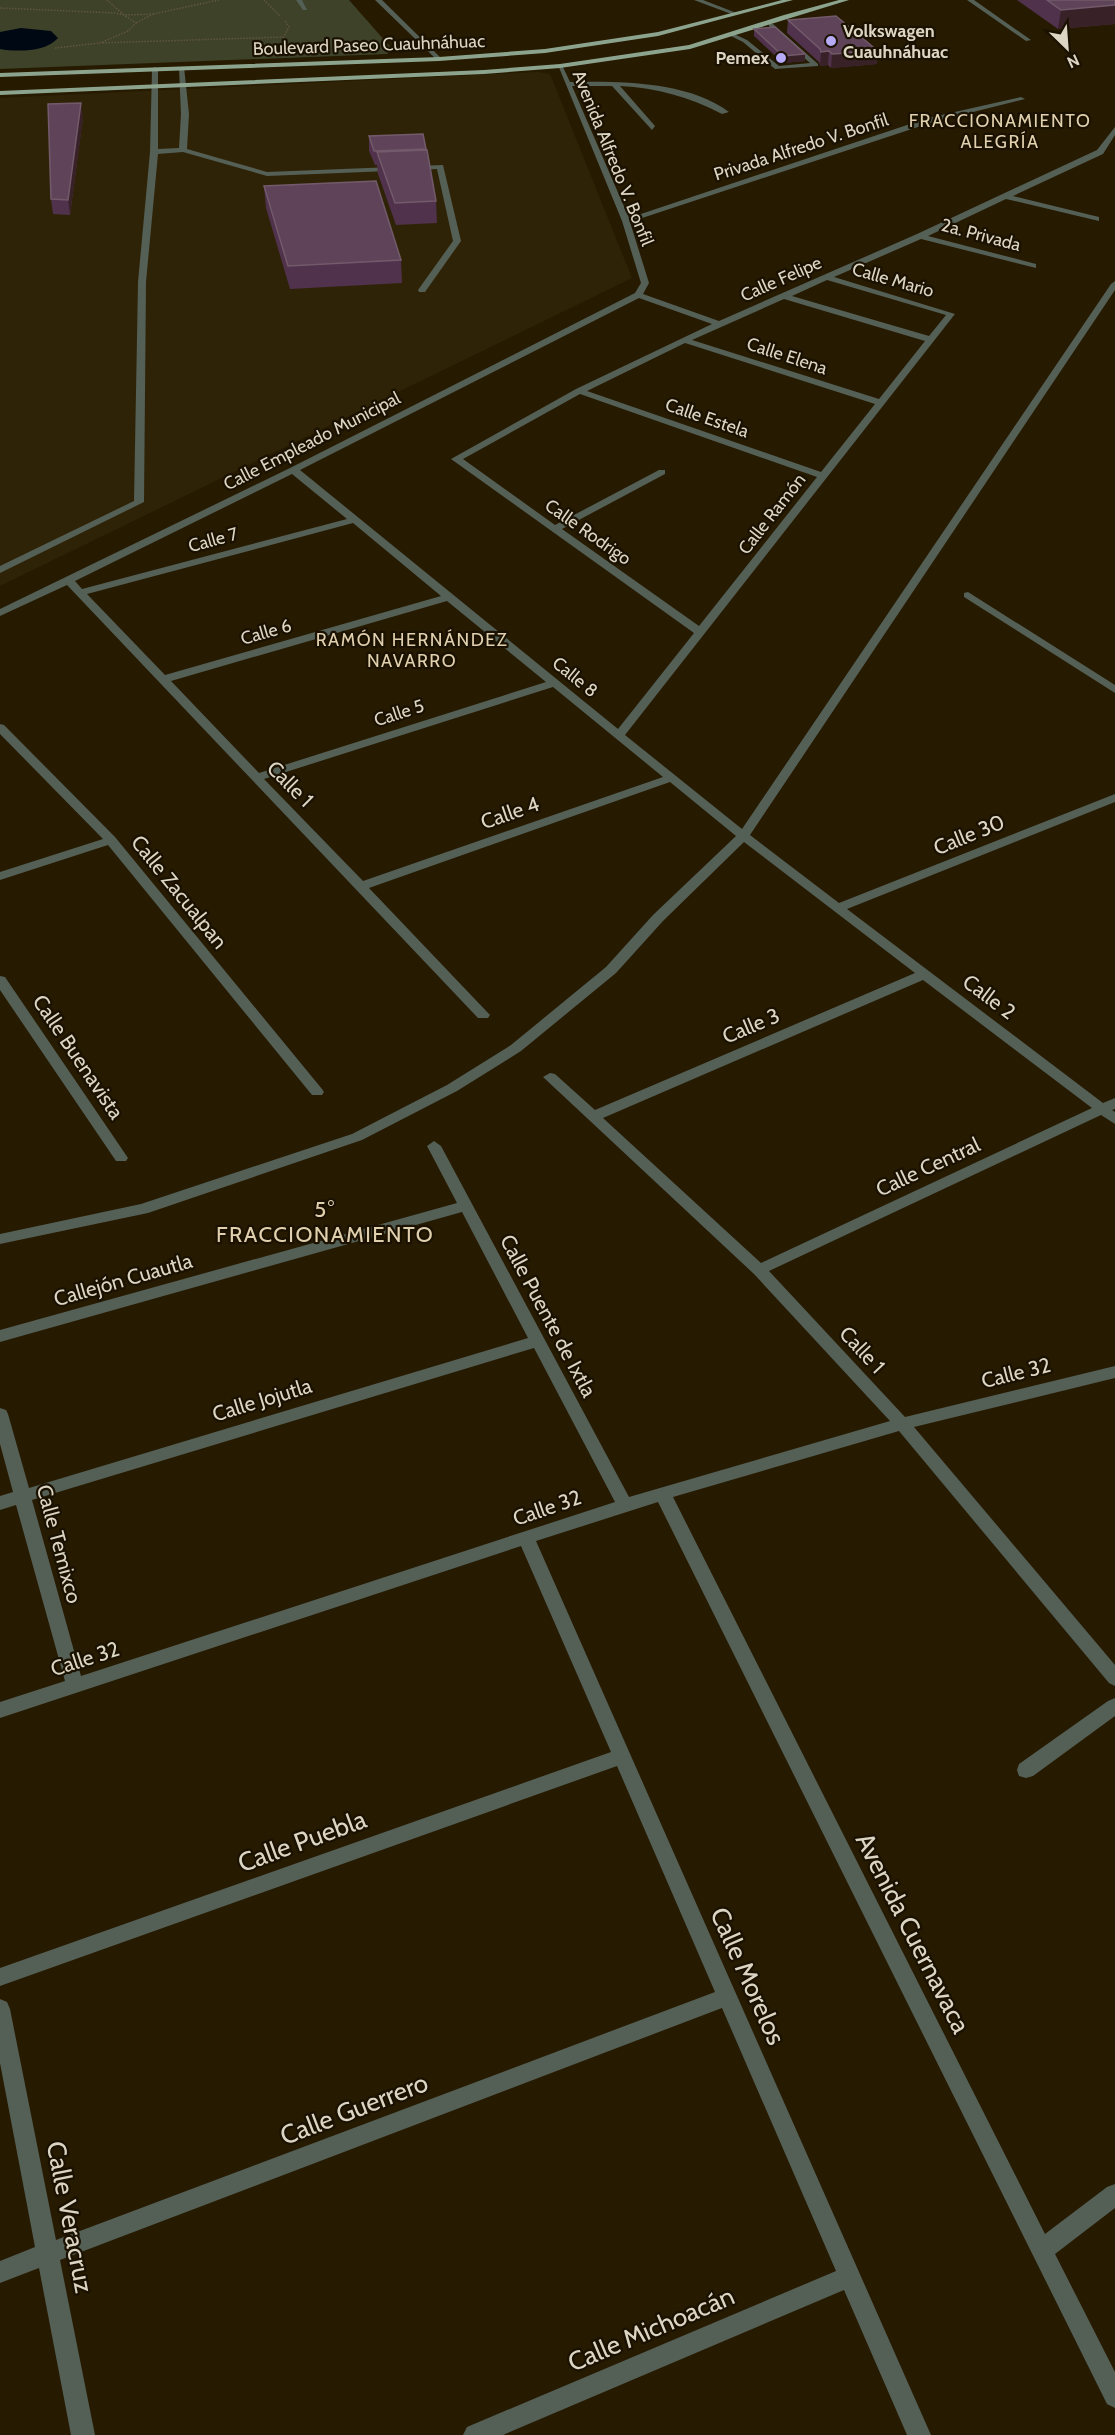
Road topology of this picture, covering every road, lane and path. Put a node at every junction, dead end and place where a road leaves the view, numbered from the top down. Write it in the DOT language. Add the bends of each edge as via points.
graph roads {
  1 [pos="107,0"];
  2 [pos="219,0"];
  3 [pos="264,0"];
  4 [pos="299,0"];
  5 [pos="378,0"];
  6 [pos="697,0"];
  7 [pos="765,0"];
  8 [pos="790,0"];
  9 [pos="846,0"];
  10 [pos="854,0"];
  11 [pos="970,0"];
  12 [pos="0,8"];
  13 [pos="305,9"];
  14 [pos="153,14"];
  15 [pos="736,14"];
  16 [pos="124,15"];
  17 [pos="136,23"];
  18 [pos="771,25"];
  19 [pos="118,36"];
  20 [pos="734,36"];
  21 [pos="283,38"];
  22 [pos="1028,40"];
  23 [pos="285,41"];
  24 [pos="127,42"];
  25 [pos="61,44"];
  26 [pos="88,44"];
  27 [pos="690,46"];
  28 [pos="802,51"];
  29 [pos="793,52"];
  30 [pos="761,54"];
  31 [pos="772,54"];
  32 [pos="439,59"];
  33 [pos="222,66"];
  34 [pos="560,66"];
  35 [pos="182,68"];
  36 [pos="155,69"];
  37 [pos="0,75"];
  38 [pos="614,83"];
  39 [pos="220,84"];
  40 [pos="567,84"];
  41 [pos="184,86"];
  42 [pos="155,87"];
  43 [pos="0,93"];
  44 [pos="1021,99"];
  45 [pos="725,112"];
  46 [pos="652,128"];
  47 [pos="1115,129"];
  48 [pos="183,150"];
  49 [pos="154,152"];
  50 [pos="1005,196"];
  51 [pos="1096,219"];
  52 [pos="626,220"];
  53 [pos="920,236"];
  54 [pos="1033,266"];
  55 [pos="826,277"];
  56 [pos="1115,284"];
  57 [pos="422,290"];
  58 [pos="638,295"];
  59 [pos="784,296"];
  60 [pos="951,314"];
  61 [pos="719,324"];
  62 [pos="684,340"];
  63 [pos="931,340"];
  64 [pos="579,392"];
  65 [pos="881,403"];
  66 [pos="456,459"];
  67 [pos="293,470"];
  68 [pos="662,472"];
  69 [pos="824,476"];
  70 [pos="354,520"];
  71 [pos="555,529"];
  72 [pos="0,570"];
  73 [pos="68,580"];
  74 [pos="79,593"];
  75 [pos="968,595"];
  76 [pos="448,597"];
  77 [pos="0,613"];
  78 [pos="700,632"];
  79 [pos="162,680"];
  80 [pos="554,683"];
  81 [pos="1115,690"];
  82 [pos="0,727"];
  83 [pos="619,735"];
  84 [pos="255,778"];
  85 [pos="671,778"];
  86 [pos="1115,798"];
  87 [pos="743,836"];
  88 [pos="111,840"];
  89 [pos="0,876"];
  90 [pos="362,886"];
  91 [pos="838,908"];
  92 [pos="925,974"];
  93 [pos="0,980"];
  94 [pos="483,1015"];
  95 [pos="550,1077"];
  96 [pos="317,1092"];
  97 [pos="1108,1106"];
  98 [pos="594,1116"];
  99 [pos="1115,1119"];
  100 [pos="434,1146"];
  101 [pos="121,1158"];
  102 [pos="466,1206"];
  103 [pos="0,1239"];
  104 [pos="759,1270"];
  105 [pos="0,1336"];
  106 [pos="538,1341"];
  107 [pos="1115,1372"];
  108 [pos="0,1414"];
  109 [pos="903,1424"];
  110 [pos="663,1494"];
  111 [pos="23,1496"];
  112 [pos="0,1503"];
  113 [pos="625,1505"];
  114 [pos="527,1539"];
  115 [pos="1115,1678"];
  116 [pos="75,1686"];
  117 [pos="1115,1706"];
  118 [pos="0,1710"];
  119 [pos="623,1756"];
  120 [pos="1026,1770"];
  121 [pos="0,1977"];
  122 [pos="728,1996"];
  123 [pos="0,2009"];
  124 [pos="1115,2195"];
  125 [pos="1042,2250"];
  126 [pos="48,2254"];
  127 [pos="0,2272"];
  128 [pos="850,2276"];
  129 [pos="1115,2396"];
  130 [pos="83,2435"];
  131 [pos="475,2435"];
  132 [pos="919,2435"];
  1 -- 16 [label="path"];
  2 -- 14 [label="path"];
  3 -- 21 [label="path" via="289,27"];
  4 -- 13 [label="street"];
  5 -- 32 [label="street"];
  6 -- 15 [label="street"];
  7 -- 15 [label="main road, Boulevard Paseo Cuauhnáhuac"];
  8 -- 15 [label="main road, Boulevard Paseo Cuauhnáhuac"];
  9 -- 27 [label="main road, Boulevard Paseo Cuauhnáhuac"];
  10 -- 18 [label="main road, Boulevard Paseo Cuauhnáhuac"];
  11 -- 22 [label="street"];
  12 -- 16 [label="path"];
  14 -- 16 [label="path"];
  14 -- 17 [label="path"];
  15 -- 32 [label="main road, Boulevard Paseo Cuauhnáhuac" via="609,43"];
  16 -- 17 [label="path"];
  17 -- 19 [label="path"];
  18 -- 20 [label="main road, Boulevard Paseo Cuauhnáhuac"];
  18 -- 28 [label="street"];
  19 -- 24 [label="path"];
  19 -- 24 [label="path" via="100,43"];
  20 -- 27 [label="main road, Boulevard Paseo Cuauhnáhuac"];
  20 -- 30 [label="street"];
  21 -- 23 [label="path"];
  21 -- 24 [label="path"];
  25 -- 26 [label="path"];
  27 -- 34 [label="main road, Boulevard Paseo Cuauhnáhuac"];
  28 -- 29 [label="street"];
  28 -- 30 [label="street" via="816,65 777,68"];
  30 -- 31 [label="street"];
  32 -- 33 [label="main road, Boulevard Paseo Cuauhnáhuac"];
  33 -- 35 [label="main road, Boulevard Paseo Cuauhnáhuac"];
  33 -- 39 [label="main road" via="213,74"];
  34 -- 39 [label="main road, Boulevard Paseo Cuauhnáhuac"];
  34 -- 40 [label="street, Avenida Alfredo V. Bonfil"];
  35 -- 36 [label="main road, Boulevard Paseo Cuauhnáhuac"];
  35 -- 41 [label="street"];
  36 -- 37 [label="main road, Boulevard Paseo Cuauhnáhuac"];
  36 -- 42 [label="street"];
  38 -- 40 [label="street"];
  38 -- 45 [label="street" via="665,88"];
  38 -- 46 [label="street"];
  39 -- 41 [label="main road, Boulevard Paseo Cuauhnáhuac"];
  40 -- 52 [label="street, Avenida Alfredo V. Bonfil"];
  41 -- 42 [label="main road, Boulevard Paseo Cuauhnáhuac"];
  41 -- 48 [label="street"];
  42 -- 43 [label="main road, Boulevard Paseo Cuauhnáhuac"];
  42 -- 49 [label="street"];
  44 -- 52 [label="street, Privada Alfredo V. Bonfil" via="931,120"];
  47 -- 50 [label="street, Calle Felipe" via="1100,152"];
  48 -- 49 [label="street"];
  48 -- 57 [label="street" via="267,174 440,167 457,241"];
  49 -- 72 [label="street" via="142,282 138,502"];
  50 -- 51 [label="street"];
  50 -- 53 [label="street, Calle Felipe"];
  52 -- 58 [label="street, Avenida Alfredo V. Bonfil" via="645,283"];
  53 -- 54 [label="street, 2a. Privada"];
  53 -- 55 [label="street, Calle Felipe"];
  55 -- 59 [label="street, Calle Felipe"];
  55 -- 60 [label="street, Calle Mario"];
  56 -- 87 [label="street"];
  58 -- 61 [label="street"];
  58 -- 67 [label="street, Calle Empleado Municipal"];
  59 -- 61 [label="street, Calle Felipe"];
  59 -- 63 [label="street"];
  60 -- 63 [label="street, Calle Ramón"];
  61 -- 62 [label="street, Calle Felipe"];
  62 -- 64 [label="street, Calle Felipe"];
  62 -- 65 [label="street, Calle Elena"];
  63 -- 65 [label="street, Calle Ramón"];
  64 -- 66 [label="street, Calle Felipe"];
  64 -- 69 [label="street, Calle Estela"];
  65 -- 69 [label="street, Calle Ramón"];
  66 -- 71 [label="street, Calle Rodrigo"];
  67 -- 70 [label="street, Calle 8"];
  67 -- 73 [label="street, Calle Empleado Municipal"];
  68 -- 71 [label="street"];
  69 -- 78 [label="street, Calle Ramón"];
  70 -- 74 [label="street, Calle 7"];
  70 -- 76 [label="street, Calle 8"];
  71 -- 78 [label="street, Calle Rodrigo"];
  73 -- 74 [label="street, Calle 1"];
  73 -- 77 [label="street, Calle Empleado Municipal"];
  74 -- 79 [label="street, Calle 1"];
  75 -- 81 [label="street"];
  76 -- 79 [label="street, Calle 6"];
  76 -- 80 [label="street, Calle 8"];
  78 -- 83 [label="street, Calle Ramón"];
  79 -- 84 [label="street, Calle 1"];
  80 -- 83 [label="street, Calle 8"];
  80 -- 84 [label="street, Calle 5"];
  82 -- 88 [label="street, Calle Zacualpan"];
  83 -- 85 [label="street, Calle 8"];
  84 -- 90 [label="street, Calle 1"];
  85 -- 87 [label="street, Calle 8"];
  85 -- 90 [label="street, Calle 4"];
  86 -- 91 [label="street, Calle 30"];
  87 -- 91 [label="street, Calle 8"];
  87 -- 103 [label="street" via="658,918 611,970 516,1048 411,1111 357,1137 143,1209"];
  88 -- 89 [label="street"];
  88 -- 96 [label="street, Calle Zacualpan"];
  90 -- 94 [label="street, Calle 1"];
  91 -- 92 [label="street, Calle 2"];
  92 -- 97 [label="street, Calle 2"];
  92 -- 98 [label="street, Calle 3"];
  93 -- 101 [label="street, Calle Buenavista"];
  95 -- 98 [label="street, Calle 1"];
  97 -- 99 [label="street, Calle 2"];
  97 -- 104 [label="street, Calle Central"];
  98 -- 104 [label="street, Calle 1"];
  100 -- 102 [label="street, Calle Puente de Ixtla"];
  102 -- 105 [label="street, Callejón Cuautla"];
  102 -- 106 [label="street, Calle Puente de Ixtla"];
  104 -- 109 [label="street, Calle 1"];
  106 -- 111 [label="street, Calle Jojutla"];
  106 -- 113 [label="street, Calle Puente de Ixtla"];
  107 -- 109 [label="street, Calle 32"];
  108 -- 111 [label="street, Calle Temixco"];
  109 -- 110 [label="street, Calle 32"];
  109 -- 115 [label="street, Calle 1"];
  110 -- 113 [label="street, Calle 32"];
  110 -- 125 [label="street, Avenida Cuernavaca"];
  111 -- 112 [label="street, Calle Jojutla"];
  111 -- 116 [label="street, Calle Temixco"];
  113 -- 114 [label="street, Calle 32"];
  114 -- 116 [label="street, Calle 32"];
  114 -- 119 [label="street, Calle Morelos"];
  116 -- 118 [label="street, Calle 32"];
  117 -- 120 [label="street"];
  119 -- 121 [label="street, Calle Puebla"];
  119 -- 122 [label="street, Calle Morelos"];
  122 -- 126 [label="street, Calle Guerrero"];
  122 -- 128 [label="street, Calle Morelos"];
  123 -- 126 [label="street, Calle Veracruz"];
  124 -- 125 [label="street"];
  125 -- 129 [label="street, Avenida Cuernavaca"];
  126 -- 127 [label="street, Calle Guerrero"];
  126 -- 130 [label="street, Calle Veracruz"];
  128 -- 131 [label="street, Calle Michoacán"];
  128 -- 132 [label="street, Calle Morelos"];
}
